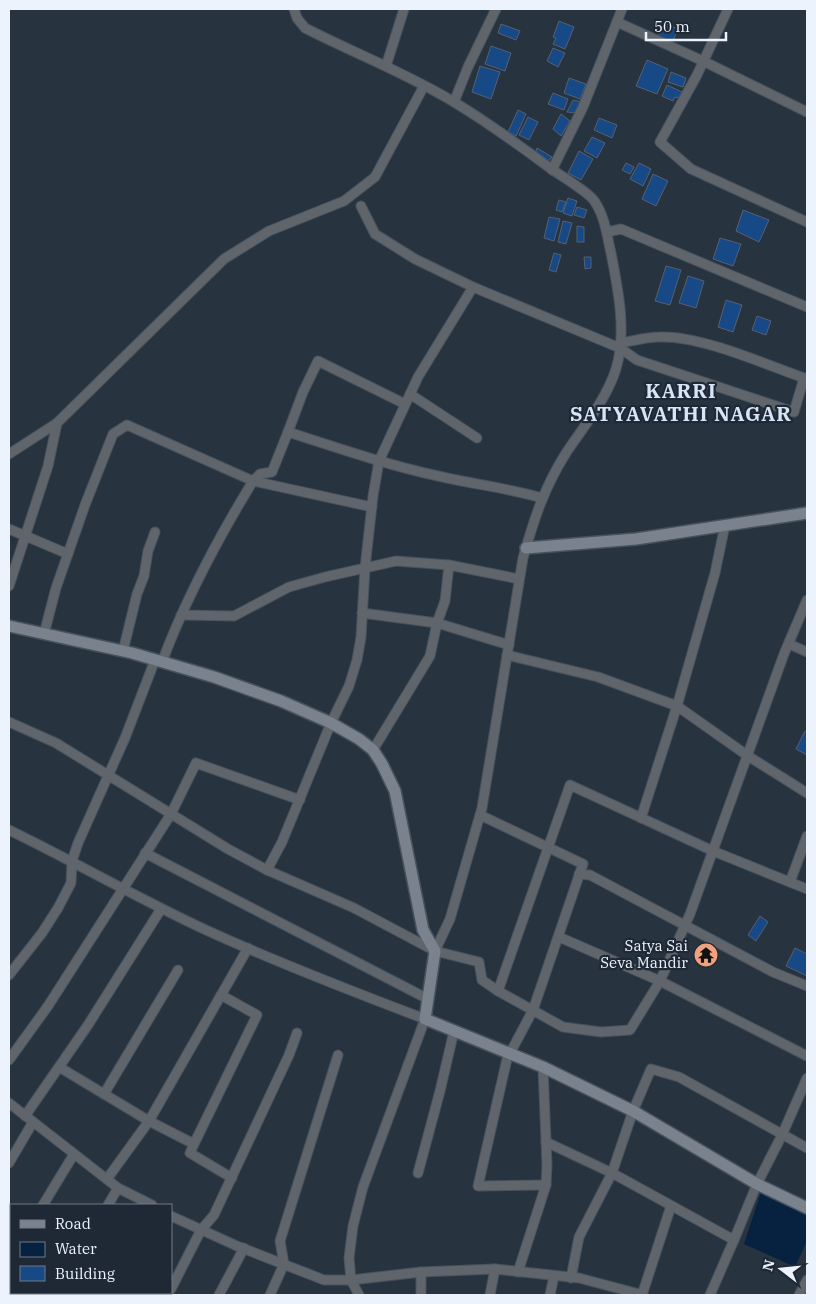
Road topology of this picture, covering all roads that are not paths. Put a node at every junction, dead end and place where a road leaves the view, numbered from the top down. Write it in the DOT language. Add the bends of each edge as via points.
graph roads {
  1 [pos="294,9"];
  2 [pos="404,9"];
  3 [pos="496,9"];
  4 [pos="622,9"];
  5 [pos="728,9"];
  6 [pos="617,22"];
  7 [pos="703,61"];
  8 [pos="386,66"];
  9 [pos="424,86"];
  10 [pos="454,102"];
  11 [pos="807,112"];
  12 [pos="552,170"];
  13 [pos="361,206"];
  14 [pos="807,222"];
  15 [pos="607,232"];
  16 [pos="473,287"];
  17 [pos="807,306"];
  18 [pos="620,345"];
  19 [pos="806,379"];
  20 [pos="410,394"];
  21 [pos="405,404"];
  22 [pos="57,423"];
  23 [pos="288,432"];
  24 [pos="477,438"];
  25 [pos="9,454"];
  26 [pos="379,461"];
  27 [pos="253,481"];
  28 [pos="542,498"];
  29 [pos="372,507"];
  30 [pos="807,513"];
  31 [pos="725,525"];
  32 [pos="9,529"];
  33 [pos="155,532"];
  34 [pos="25,536"];
  35 [pos="526,548"];
  36 [pos="68,554"];
  37 [pos="449,565"];
  38 [pos="365,568"];
  39 [pos="520,580"];
  40 [pos="9,586"];
  41 [pos="807,600"];
  42 [pos="362,613"];
  43 [pos="181,615"];
  44 [pos="437,624"];
  45 [pos="9,626"];
  46 [pos="44,634"];
  47 [pos="788,644"];
  48 [pos="508,650"];
  49 [pos="123,651"];
  50 [pos="807,652"];
  51 [pos="158,661"];
  52 [pos="677,706"];
  53 [pos="9,722"];
  54 [pos="331,723"];
  55 [pos="374,750"];
  56 [pos="748,756"];
  57 [pos="108,776"];
  58 [pos="807,793"];
  59 [pos="300,800"];
  60 [pos="171,814"];
  61 [pos="480,815"];
  62 [pos="641,818"];
  63 [pos="9,830"];
  64 [pos="807,836"];
  65 [pos="547,847"];
  66 [pos="713,851"];
  67 [pos="145,853"];
  68 [pos="72,861"];
  69 [pos="267,870"];
  70 [pos="579,874"];
  71 [pos="790,882"];
  72 [pos="122,889"];
  73 [pos="807,889"];
  74 [pos="161,909"];
  75 [pos="685,925"];
  76 [pos="559,937"];
  77 [pos="248,948"];
  78 [pos="435,951"];
  79 [pos="178,970"];
  80 [pos="9,975"];
  81 [pos="660,981"];
  82 [pos="807,986"];
  83 [pos="498,991"];
  84 [pos="221,996"];
  85 [pos="428,999"];
  86 [pos="533,1010"];
  87 [pos="425,1020"];
  88 [pos="454,1031"];
  89 [pos="297,1033"];
  90 [pos="509,1054"];
  91 [pos="338,1055"];
  92 [pos="807,1056"];
  93 [pos="9,1060"];
  94 [pos="59,1067"];
  95 [pos="543,1067"];
  96 [pos="807,1078"];
  97 [pos="104,1094"];
  98 [pos="9,1104"];
  99 [pos="633,1111"];
  100 [pos="25,1116"];
  101 [pos="149,1121"];
  102 [pos="33,1122"];
  103 [pos="782,1135"];
  104 [pos="546,1142"];
  105 [pos="194,1144"];
  106 [pos="807,1148"];
  107 [pos="74,1154"];
  108 [pos="9,1164"];
  109 [pos="612,1173"];
  110 [pos="418,1174"];
  111 [pos="232,1178"];
  112 [pos="107,1179"];
  113 [pos="546,1184"];
  114 [pos="757,1184"];
  115 [pos="118,1188"];
  116 [pos="44,1204"];
  117 [pos="109,1204"];
  118 [pos="150,1204"];
  119 [pos="671,1206"];
  120 [pos="807,1208"];
  121 [pos="172,1216"];
  122 [pos="202,1230"];
  123 [pos="734,1240"];
  124 [pos="244,1248"];
  125 [pos="284,1264"];
  126 [pos="495,1269"];
  127 [pos="421,1272"];
  128 [pos="518,1272"];
  129 [pos="554,1276"];
  130 [pos="571,1278"];
  131 [pos="351,1280"];
  132 [pos="807,1280"];
  133 [pos="173,1283"];
  134 [pos="619,1292"];
  135 [pos="218,1295"];
  136 [pos="270,1295"];
  137 [pos="359,1295"];
  138 [pos="422,1295"];
  139 [pos="490,1295"];
  140 [pos="550,1295"];
  141 [pos="642,1295"];
  142 [pos="710,1295"];
  143 [pos="799,1295"];
  1 -- 8 [label="street" via="305,28"];
  2 -- 8 [label="street"];
  3 -- 10 [label="street"];
  4 -- 6 [label="street"];
  5 -- 7 [label="street"];
  6 -- 7 [label="street"];
  6 -- 12 [label="street" via="583,107"];
  7 -- 11 [label="street"];
  7 -- 14 [label="street" via="660,142 691,169"];
  8 -- 9 [label="street"];
  9 -- 10 [label="street"];
  9 -- 22 [label="street" via="375,177 344,201 269,231 224,259"];
  10 -- 12 [label="street"];
  12 -- 15 [label="street" via="595,201"];
  13 -- 16 [label="street" via="375,234 415,259"];
  15 -- 17 [label="street" via="621,229"];
  15 -- 18 [label="street" via="617,288"];
  16 -- 18 [label="street"];
  16 -- 20 [label="street"];
  18 -- 19 [label="street" via="658,336 680,338 716,347"];
  18 -- 19 [label="street" via="638,360 794,412"];
  18 -- 28 [label="street" via="616,369 604,395"];
  20 -- 21 [label="street"];
  20 -- 24 [label="street"];
  21 -- 23 [label="street" via="318,361"];
  21 -- 26 [label="street"];
  22 -- 25 [label="street"];
  22 -- 34 [label="street" via="48,466"];
  23 -- 26 [label="street"];
  23 -- 27 [label="street" via="272,472 260,474"];
  26 -- 28 [label="street"];
  26 -- 29 [label="street"];
  27 -- 29 [label="street"];
  27 -- 36 [label="street" via="126,425 112,434"];
  27 -- 43 [label="street" via="219,538"];
  28 -- 35 [label="street"];
  29 -- 38 [label="street"];
  30 -- 31 [label="main road"];
  31 -- 35 [label="main road" via="636,539"];
  31 -- 52 [label="street" via="715,573"];
  32 -- 34 [label="street"];
  33 -- 49 [label="street"];
  34 -- 36 [label="street"];
  34 -- 40 [label="street"];
  35 -- 39 [label="street"];
  36 -- 46 [label="street"];
  37 -- 38 [label="street" via="396,562"];
  37 -- 39 [label="street"];
  37 -- 44 [label="street" via="446,602"];
  38 -- 42 [label="street"];
  38 -- 43 [label="street" via="289,587 234,616"];
  39 -- 48 [label="street"];
  41 -- 47 [label="street"];
  42 -- 44 [label="street"];
  42 -- 54 [label="street" via="357,660 349,686"];
  43 -- 51 [label="street"];
  44 -- 48 [label="street"];
  44 -- 55 [label="street" via="430,656"];
  45 -- 46 [label="main road"];
  46 -- 49 [label="main road"];
  47 -- 50 [label="street"];
  47 -- 56 [label="street"];
  48 -- 52 [label="street" via="598,677"];
  48 -- 61 [label="street"];
  49 -- 51 [label="main road"];
  51 -- 54 [label="main road" via="214,677"];
  51 -- 57 [label="street"];
  52 -- 56 [label="street"];
  52 -- 62 [label="street"];
  53 -- 57 [label="street" via="56,744"];
  54 -- 55 [label="main road"];
  54 -- 59 [label="street"];
  55 -- 78 [label="main road" via="395,791 423,930"];
  56 -- 58 [label="street"];
  56 -- 66 [label="street"];
  57 -- 60 [label="street"];
  57 -- 68 [label="street"];
  59 -- 60 [label="street" via="196,763"];
  59 -- 69 [label="street"];
  60 -- 67 [label="street"];
  60 -- 69 [label="street"];
  61 -- 65 [label="street"];
  61 -- 78 [label="street" via="450,919"];
  62 -- 65 [label="street" via="570,784"];
  62 -- 66 [label="street"];
  63 -- 68 [label="street"];
  64 -- 71 [label="street"];
  65 -- 70 [label="street" via="583,864"];
  65 -- 83 [label="street"];
  66 -- 71 [label="street"];
  66 -- 75 [label="street"];
  67 -- 72 [label="street"];
  67 -- 85 [label="street"];
  68 -- 72 [label="street"];
  68 -- 80 [label="street" via="70,884 58,908"];
  69 -- 78 [label="street" via="354,908"];
  70 -- 75 [label="street" via="590,875"];
  70 -- 76 [label="street"];
  71 -- 73 [label="street"];
  72 -- 74 [label="street"];
  72 -- 93 [label="street" via="48,1006"];
  74 -- 77 [label="street"];
  74 -- 94 [label="street"];
  75 -- 81 [label="street"];
  75 -- 82 [label="street" via="773,972"];
  76 -- 81 [label="street"];
  76 -- 86 [label="street"];
  77 -- 84 [label="street"];
  77 -- 87 [label="street"];
  78 -- 83 [label="street" via="479,962 482,980"];
  78 -- 85 [label="main road"];
  79 -- 97 [label="street"];
  81 -- 86 [label="street" via="630,1030 601,1032 563,1027"];
  81 -- 92 [label="street"];
  83 -- 86 [label="street"];
  84 -- 101 [label="street"];
  84 -- 105 [label="street" via="257,1015"];
  85 -- 87 [label="main road"];
  86 -- 90 [label="street"];
  87 -- 88 [label="main road"];
  87 -- 131 [label="street" via="352,1226"];
  88 -- 90 [label="main road"];
  88 -- 110 [label="street"];
  89 -- 111 [label="street"];
  90 -- 95 [label="main road"];
  90 -- 113 [label="street" via="478,1186"];
  91 -- 125 [label="street" via="280,1242"];
  94 -- 97 [label="street"];
  94 -- 100 [label="street"];
  95 -- 99 [label="main road"];
  95 -- 104 [label="street"];
  96 -- 103 [label="street"];
  97 -- 101 [label="street"];
  98 -- 100 [label="street"];
  99 -- 103 [label="street" via="650,1069 679,1077"];
  99 -- 109 [label="street"];
  99 -- 114 [label="main road"];
  100 -- 102 [label="street"];
  101 -- 105 [label="street"];
  101 -- 112 [label="street"];
  102 -- 107 [label="street"];
  102 -- 108 [label="street"];
  103 -- 106 [label="street"];
  103 -- 114 [label="street"];
  104 -- 109 [label="street"];
  104 -- 113 [label="street"];
  105 -- 111 [label="street" via="190,1153"];
  107 -- 112 [label="street"];
  107 -- 116 [label="street"];
  109 -- 119 [label="street"];
  109 -- 130 [label="street" via="579,1237"];
  111 -- 122 [label="street"];
  112 -- 115 [label="street"];
  113 -- 128 [label="street"];
  114 -- 120 [label="main road"];
  114 -- 123 [label="street"];
  115 -- 117 [label="street"];
  115 -- 118 [label="street"];
  119 -- 123 [label="street"];
  119 -- 141 [label="street"];
  121 -- 122 [label="street"];
  122 -- 124 [label="street"];
  122 -- 133 [label="street"];
  123 -- 142 [label="street"];
  124 -- 125 [label="street"];
  124 -- 135 [label="street"];
  125 -- 131 [label="street" via="324,1280"];
  125 -- 136 [label="street"];
  126 -- 127 [label="street"];
  126 -- 128 [label="street"];
  126 -- 139 [label="street"];
  127 -- 131 [label="street"];
  127 -- 138 [label="street"];
  128 -- 129 [label="street"];
  129 -- 130 [label="street"];
  129 -- 140 [label="street"];
  130 -- 134 [label="street"];
  131 -- 137 [label="street"];
  132 -- 143 [label="street"];
  134 -- 141 [label="street"];
}
